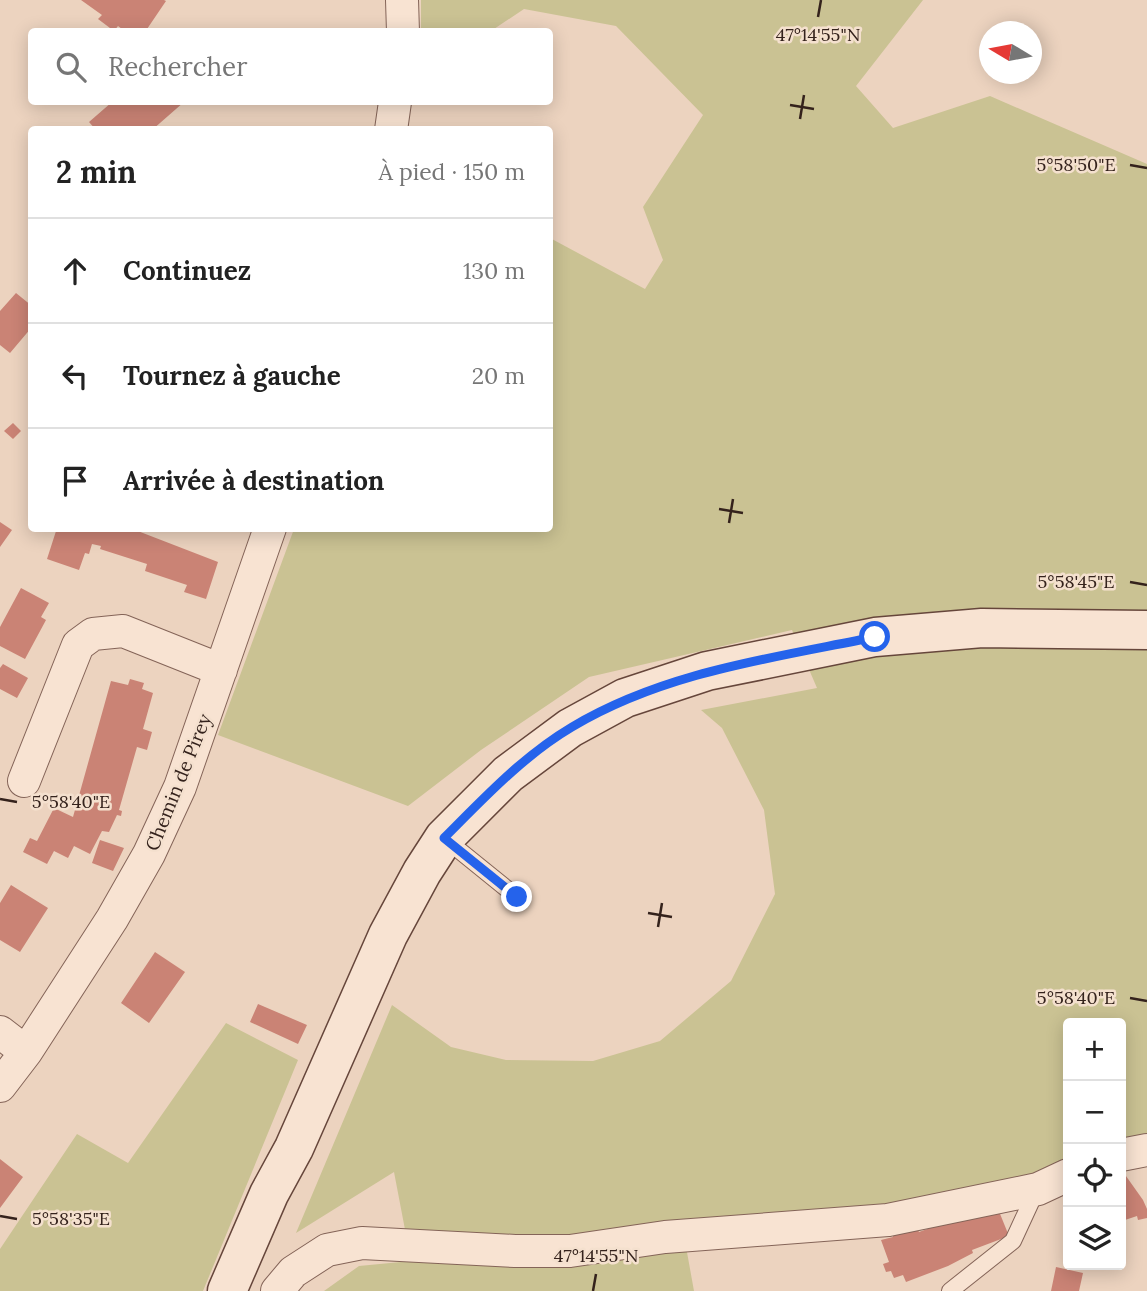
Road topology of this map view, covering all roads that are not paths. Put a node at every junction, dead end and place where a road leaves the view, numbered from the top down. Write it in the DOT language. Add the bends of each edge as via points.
graph roads {
  1 [pos="402,0"];
  2 [pos="402,28"];
  3 [pos="395,105"];
  4 [pos="392,126"];
  5 [pos="269,532"];
  6 [pos="1147,630"];
  7 [pos="221,670"];
  8 [pos="24,781"];
  9 [pos="444,838"];
  10 [pos="517,897"];
  11 [pos="0,1032"];
  12 [pos="26,1052"];
  13 [pos="0,1086"];
  14 [pos="294,1148"];
  15 [pos="1147,1150"];
  16 [pos="1126,1154"];
  17 [pos="1063,1177"];
  18 [pos="1038,1189"];
  19 [pos="227,1291"];
  20 [pos="243,1291"];
  21 [pos="277,1291"];
  22 [pos="950,1291"];
  1 -- 2 [label="street"];
  3 -- 4 [label="street"];
  5 -- 7 [label="street, Chemin de Pirey"];
  6 -- 9 [label="main road" via="982,628 875,637 707,671 625,698 570,728 508,774"];
  7 -- 8 [label="street" via="123,631 93,634 78,645"];
  7 -- 12 [label="street, Chemin de Pirey" via="180,787 149,854"];
  9 -- 10 [label="lane"];
  9 -- 14 [label="main road" via="388,935"];
  11 -- 12 [label="street"];
  12 -- 13 [label="street, Chemin de Pirey"];
  14 -- 19 [label="main road"];
  14 -- 20 [label="main road" via="283,1196"];
  15 -- 16 [label="street"];
  17 -- 18 [label="street"];
  18 -- 21 [label="street" via="888,1220 665,1237 570,1251 362,1243 327,1250 293,1272"];
  18 -- 22 [label="lane" via="1013,1241"];
}
